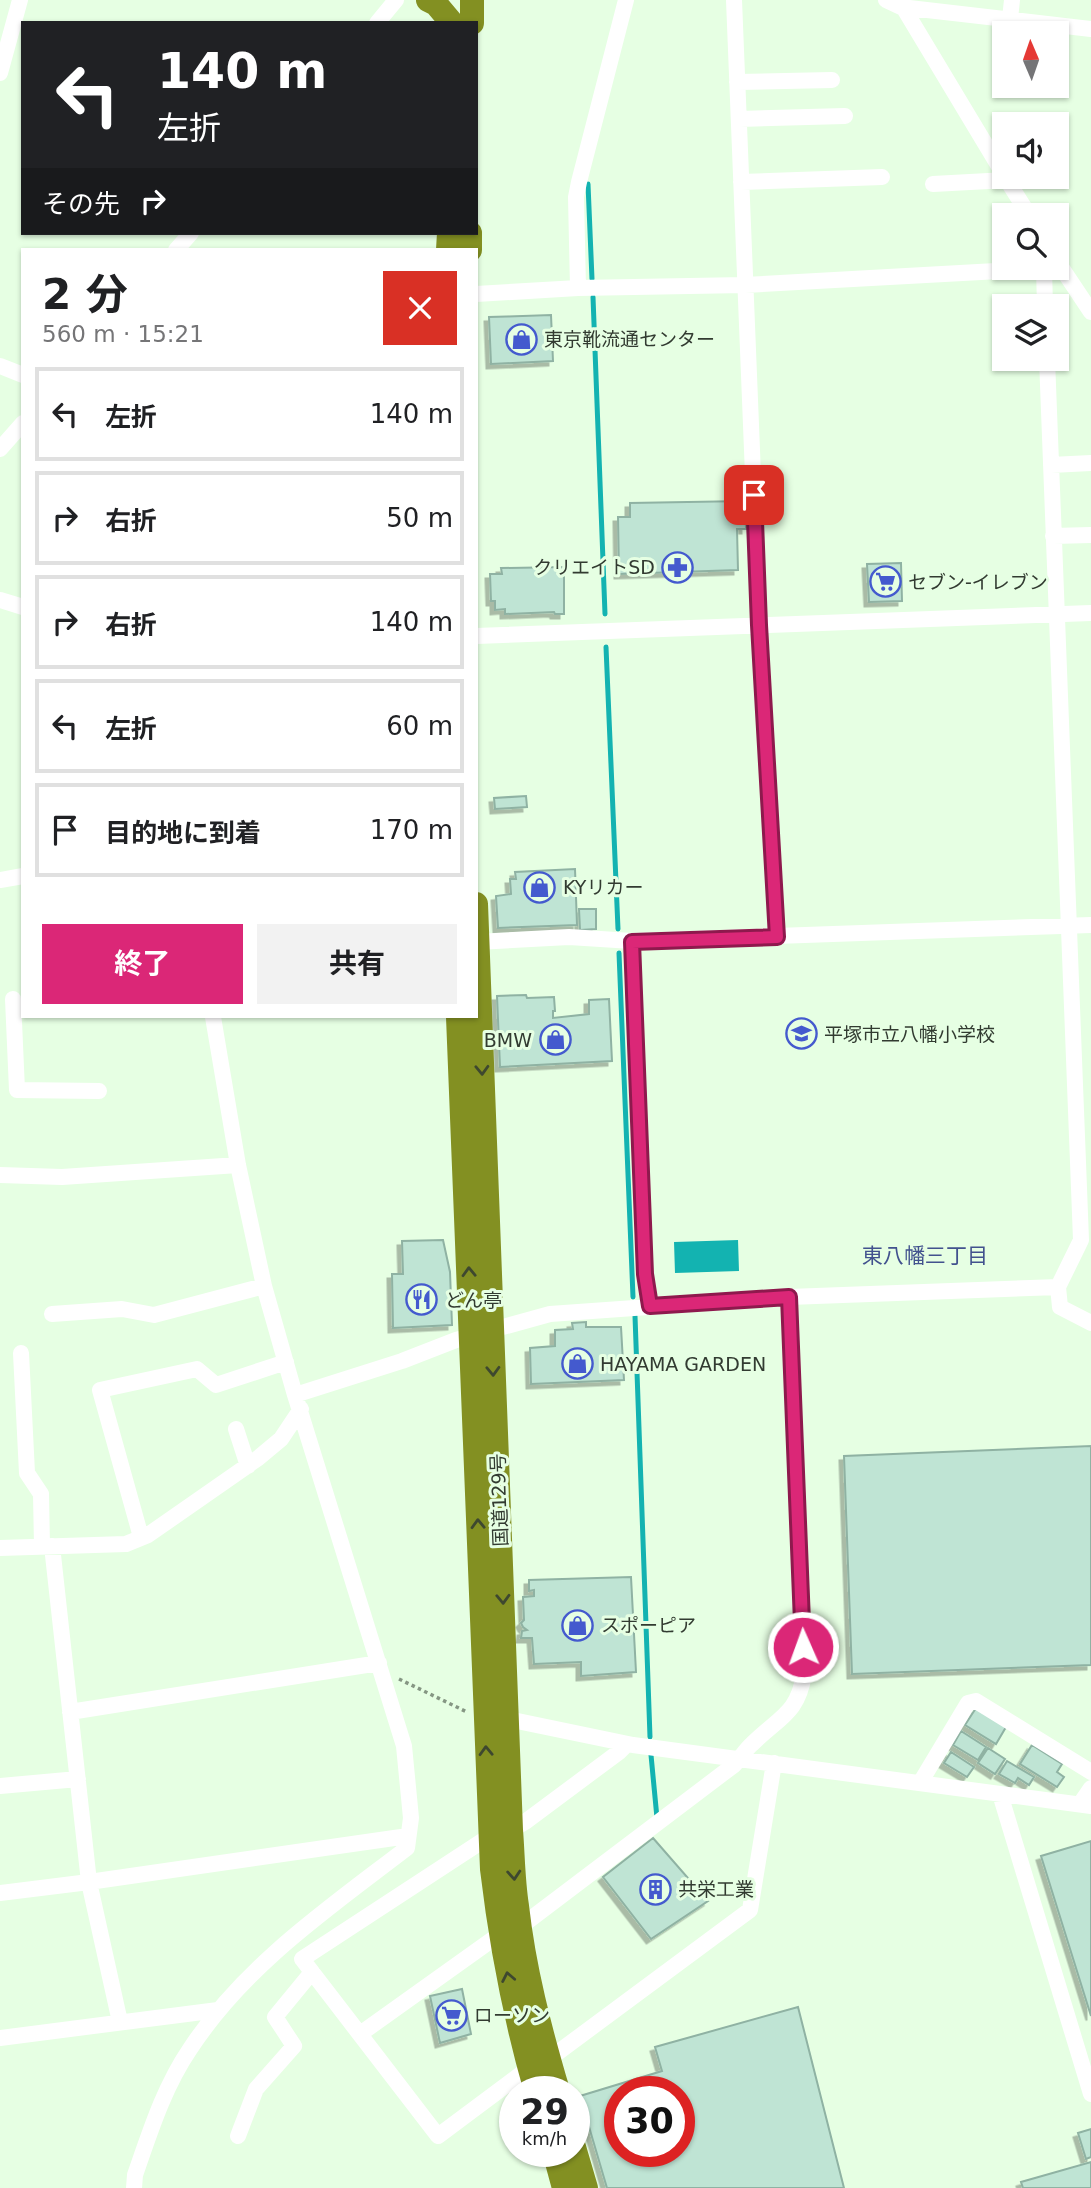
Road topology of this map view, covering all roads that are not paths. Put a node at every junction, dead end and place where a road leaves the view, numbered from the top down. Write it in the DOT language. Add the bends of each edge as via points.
graph roads {
  1 [pos="20,0"];
  2 [pos="396,0"];
  3 [pos="428,0"];
  4 [pos="453,0"];
  5 [pos="472,0"];
  6 [pos="626,0"];
  7 [pos="734,0"];
  8 [pos="1012,0"];
  9 [pos="895,2"];
  10 [pos="1010,19"];
  11 [pos="379,21"];
  12 [pos="451,21"];
  13 [pos="453,21"];
  14 [pos="472,21"];
  15 [pos="1091,29"];
  16 [pos="0,73"];
  17 [pos="832,80"];
  18 [pos="737,82"];
  19 [pos="845,116"];
  20 [pos="739,119"];
  21 [pos="992,155"];
  22 [pos="882,177"];
  23 [pos="992,178"];
  24 [pos="741,182"];
  25 [pos="933,184"];
  26 [pos="992,272"];
  27 [pos="1067,280"];
  28 [pos="745,285"];
  29 [pos="578,288"];
  30 [pos="478,294"];
  31 [pos="1091,312"];
  32 [pos="0,366"];
  33 [pos="1047,371"];
  34 [pos="21,374"];
  35 [pos="21,425"];
  36 [pos="0,449"];
  37 [pos="1091,463"];
  38 [pos="1051,465"];
  39 [pos="1091,535"];
  40 [pos="1054,536"];
  41 [pos="0,600"];
  42 [pos="21,606"];
  43 [pos="1056,613"];
  44 [pos="1091,613"];
  45 [pos="759,625"];
  46 [pos="478,636"];
  47 [pos="21,876"];
  48 [pos="0,880"];
  49 [pos="1091,925"];
  50 [pos="1070,926"];
  51 [pos="777,937"];
  52 [pos="478,942"];
  53 [pos="632,942"];
  54 [pos="12,999"];
  55 [pos="213,1018"];
  56 [pos="458,1018"];
  57 [pos="478,1018"];
  58 [pos="99,1091"];
  59 [pos="237,1165"];
  60 [pos="0,1175"];
  61 [pos="264,1286"];
  62 [pos="1058,1287"];
  63 [pos="789,1297"];
  64 [pos="650,1306"];
  65 [pos="52,1314"];
  66 [pos="1091,1323"];
  67 [pos="482,1333"];
  68 [pos="21,1353"];
  69 [pos="286,1362"];
  70 [pos="298,1402"];
  71 [pos="236,1429"];
  72 [pos="248,1466"];
  73 [pos="141,1537"];
  74 [pos="47,1546"];
  75 [pos="0,1548"];
  76 [pos="380,1667"];
  77 [pos="70,1712"];
  78 [pos="508,1719"];
  79 [pos="627,1744"];
  80 [pos="741,1758"];
  81 [pos="774,1763"];
  82 [pos="1091,1772"];
  83 [pos="78,1779"];
  84 [pos="920,1783"];
  85 [pos="0,1786"];
  86 [pos="1091,1787"];
  87 [pos="1000,1794"];
  88 [pos="1086,1805"];
  89 [pos="500,1833"];
  90 [pos="408,1836"];
  91 [pos="89,1882"];
  92 [pos="0,1893"];
  93 [pos="510,1931"];
  94 [pos="312,1972"];
  95 [pos="218,2010"];
  96 [pos="120,2022"];
  97 [pos="360,2034"];
  98 [pos="0,2038"];
  99 [pos="538,2073"];
  100 [pos="1091,2094"];
  101 [pos="238,2136"];
  102 [pos="558,2167"];
  103 [pos="580,2167"];
  104 [pos="134,2188"];
  105 [pos="564,2188"];
  106 [pos="586,2188"];
  1 -- 16 [label="street"];
  2 -- 11 [label="street"];
  3 -- 12 [label="highway"];
  4 -- 13 [label="highway"];
  5 -- 14 [label="highway"];
  6 -- 29 [label="street" via="576,197"];
  7 -- 18 [label="street"];
  8 -- 10 [label="street"];
  9 -- 10 [label="street"];
  9 -- 21 [label="street"];
  10 -- 15 [label="street"];
  17 -- 18 [label="street"];
  18 -- 20 [label="street"];
  19 -- 20 [label="street"];
  20 -- 24 [label="street"];
  22 -- 24 [label="street"];
  23 -- 25 [label="street"];
  24 -- 28 [label="street"];
  26 -- 28 [label="street"];
  27 -- 31 [label="street"];
  28 -- 29 [label="street"];
  28 -- 45 [label="street"];
  29 -- 30 [label="street"];
  32 -- 34 [label="street"];
  33 -- 38 [label="street"];
  35 -- 36 [label="street"];
  37 -- 38 [label="street"];
  38 -- 40 [label="street"];
  39 -- 40 [label="street"];
  40 -- 43 [label="street"];
  41 -- 42 [label="street"];
  43 -- 44 [label="street"];
  43 -- 45 [label="street"];
  43 -- 50 [label="street"];
  45 -- 46 [label="street"];
  45 -- 51 [label="street"];
  47 -- 48 [label="street"];
  49 -- 50 [label="street"];
  50 -- 51 [label="street"];
  50 -- 62 [label="street" via="1081,1240"];
  51 -- 53 [label="street"];
  52 -- 53 [label="street" via="569,937"];
  53 -- 64 [label="street"];
  54 -- 58 [label="street" via="17,1090"];
  55 -- 59 [label="street"];
  67 -- 56 [label="highway, 国道129号, one-way"];
  57 -- 67 [label="highway, 国道129号, one-way"];
  59 -- 60 [label="street" via="62,1177"];
  59 -- 61 [label="street"];
  61 -- 65 [label="street" via="154,1315 122,1309"];
  61 -- 69 [label="street"];
  62 -- 63 [label="street"];
  62 -- 66 [label="street" via="1060,1307"];
  63 -- 64 [label="street"];
  63 -- 80 [label="street" via="804,1674 801,1692 790,1710"];
  64 -- 67 [label="street" via="550,1314"];
  67 -- 70 [label="street"];
  67 -- 78 [label="highway, 国道129号, one-way"];
  89 -- 67 [label="highway, 国道129号, one-way"];
  68 -- 74 [label="street" via="27,1473 41,1494"];
  69 -- 70 [label="street"];
  69 -- 73 [label="street" via="216,1385 197,1369 100,1390"];
  70 -- 72 [label="street" via="281,1438"];
  70 -- 76 [label="street"];
  71 -- 72 [label="street"];
  72 -- 73 [label="street"];
  73 -- 74 [label="street" via="126,1544"];
  74 -- 75 [label="street"];
  74 -- 77 [label="street"];
  76 -- 77 [label="street"];
  76 -- 90 [label="street" via="404,1746 411,1818"];
  77 -- 83 [label="street"];
  78 -- 79 [label="street"];
  78 -- 89 [label="highway, 国道129号"];
  79 -- 80 [label="street"];
  79 -- 89 [label="street" via="535,1814"];
  80 -- 81 [label="street"];
  80 -- 93 [label="street"];
  81 -- 84 [label="street"];
  81 -- 99 [label="street" via="750,1910"];
  82 -- 84 [label="street" via="972,1701"];
  83 -- 85 [label="street"];
  83 -- 91 [label="street"];
  84 -- 87 [label="street"];
  86 -- 88 [label="street"];
  87 -- 88 [label="street"];
  87 -- 100 [label="street"];
  89 -- 93 [label="highway, 国道129号"];
  89 -- 94 [label="street" via="302,1959"];
  90 -- 91 [label="street"];
  90 -- 95 [label="street" via="407,1848 257,1968"];
  91 -- 92 [label="street"];
  91 -- 96 [label="street"];
  93 -- 97 [label="street"];
  93 -- 99 [label="highway, 国道129号" via="517,2020"];
  94 -- 97 [label="street"];
  94 -- 101 [label="street" via="275,2017 294,2046 256,2089"];
  95 -- 96 [label="street"];
  95 -- 104 [label="street" via="163,2097"];
  96 -- 98 [label="street"];
  97 -- 99 [label="street" via="438,2136"];
  102 -- 105 [label="highway"];
  103 -- 106 [label="highway"];
}
